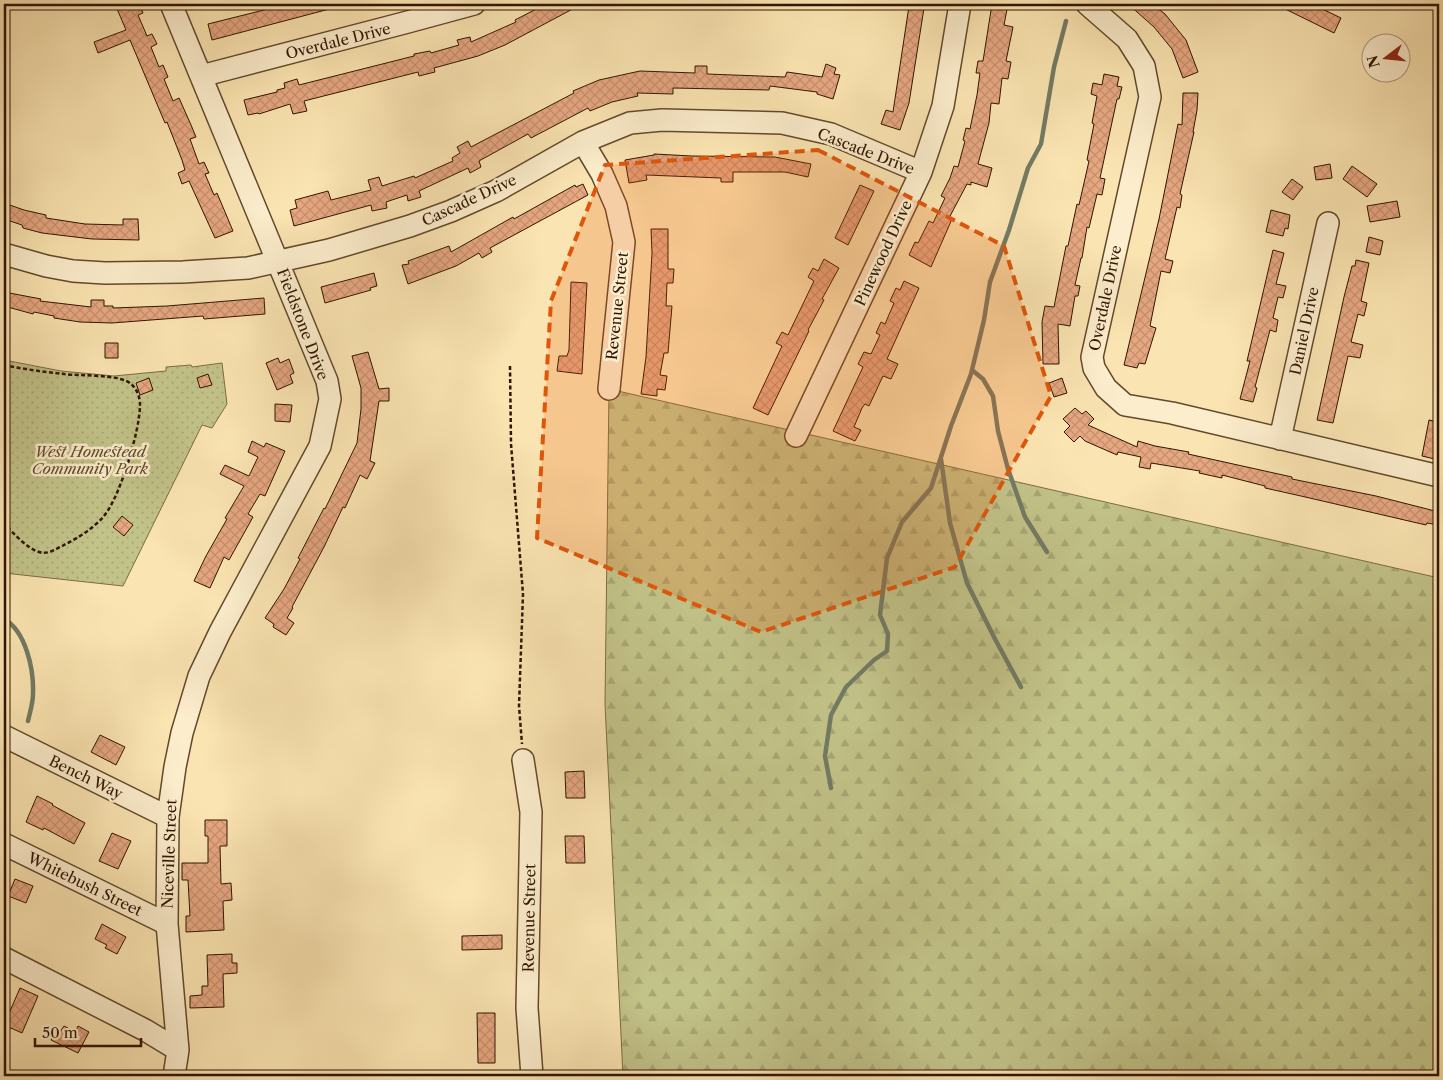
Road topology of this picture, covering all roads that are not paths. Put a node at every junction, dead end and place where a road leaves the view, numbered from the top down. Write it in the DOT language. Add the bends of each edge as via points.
graph roads {
  1 [pos="171,4"];
  2 [pos="474,4"];
  3 [pos="960,4"];
  4 [pos="1087,4"];
  5 [pos="201,76"];
  6 [pos="583,142"];
  7 [pos="921,172"];
  8 [pos="1328,223"];
  9 [pos="4,254"];
  10 [pos="278,261"];
  11 [pos="609,389"];
  12 [pos="796,436"];
  13 [pos="1280,439"];
  14 [pos="1439,476"];
  15 [pos="217,639"];
  16 [pos="4,736"];
  17 [pos="523,760"];
  18 [pos="168,817"];
  19 [pos="4,844"];
  20 [pos="167,924"];
  21 [pos="4,958"];
  22 [pos="178,1050"];
  23 [pos="174,1076"];
  24 [pos="532,1076"];
  1 -- 5 [label="street, Fieldstone Drive"];
  2 -- 5 [label="street, Overdale Drive"];
  3 -- 7 [label="street, Pinewood Drive" via="943,106"];
  4 -- 13 [label="street, Overdale Drive" via="1127,39 1144,66 1150,98 1092,357 1094,368 1106,388 1125,405"];
  5 -- 10 [label="street, Fieldstone Drive"];
  6 -- 7 [label="street, Cascade Drive" via="630,123 662,120 782,123 831,134"];
  6 -- 10 [label="street, Cascade Drive" via="496,191 450,212 370,239"];
  6 -- 11 [label="street, Revenue Street" via="616,206 624,242"];
  7 -- 12 [label="street, Pinewood Drive"];
  8 -- 13 [label="street, Daniel Drive"];
  9 -- 10 [label="street, Cascade Drive" via="46,266 106,273 248,268"];
  10 -- 15 [label="street, Fieldstone Drive" via="327,381 330,399 320,446"];
  13 -- 14 [label="street, Overdale Drive"];
  15 -- 18 [label="street, Niceville Street" via="199,676 182,733"];
  16 -- 18 [label="street, Bench Way"];
  17 -- 24 [label="street, Revenue Street" via="531,812 527,1008"];
  18 -- 20 [label="street, Niceville Street"];
  19 -- 20 [label="street, Whitebush Street"];
  20 -- 22 [label="street, Niceville Street"];
  21 -- 22 [label="street"];
  22 -- 23 [label="street, Niceville Street"];
}
